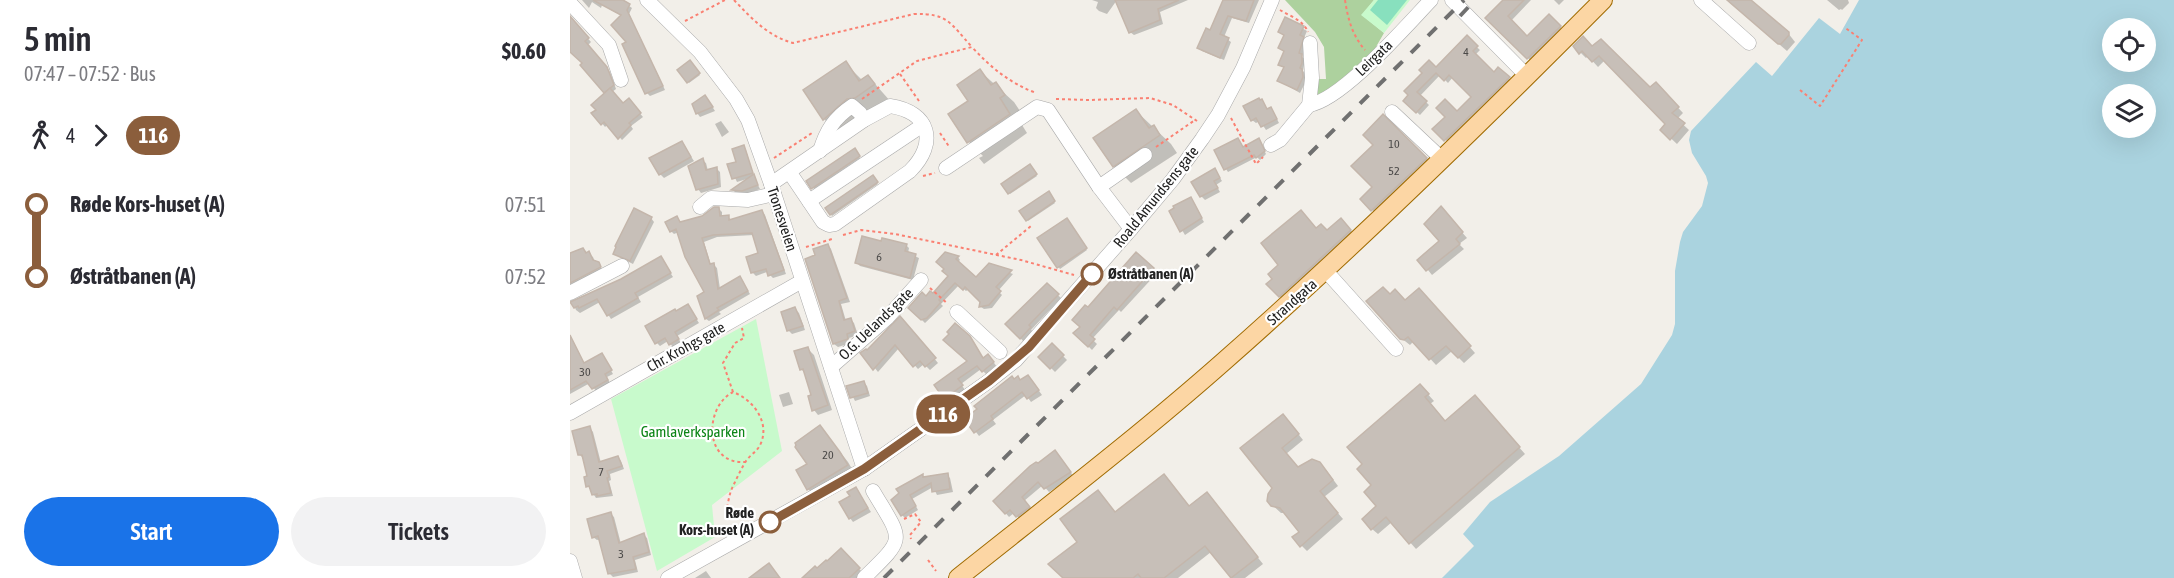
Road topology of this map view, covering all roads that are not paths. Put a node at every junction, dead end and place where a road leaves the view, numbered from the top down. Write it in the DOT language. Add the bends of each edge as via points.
graph roads {
  1 [pos="648,0"];
  2 [pos="1431,0"];
  3 [pos="1452,0"];
  4 [pos="1603,0"];
  5 [pos="1701,0"];
  6 [pos="570,3"];
  7 [pos="1275,4"];
  8 [pos="1310,43"];
  9 [pos="1749,44"];
  10 [pos="1527,76"];
  11 [pos="621,80"];
  12 [pos="1309,105"];
  13 [pos="1392,112"];
  14 [pos="864,120"];
  15 [pos="923,125"];
  16 [pos="1276,143"];
  17 [pos="820,151"];
  18 [pos="1145,155"];
  19 [pos="1442,159"];
  20 [pos="946,168"];
  21 [pos="790,173"];
  22 [pos="1099,187"];
  23 [pos="772,189"];
  24 [pos="809,201"];
  25 [pos="700,207"];
  26 [pos="1131,229"];
  27 [pos="622,266"];
  28 [pos="1326,271"];
  29 [pos="921,280"];
  30 [pos="802,282"];
  31 [pos="570,293"];
  32 [pos="957,312"];
  33 [pos="1396,349"];
  34 [pos="1000,352"];
  35 [pos="831,367"];
  36 [pos="570,413"];
  37 [pos="864,469"];
  38 [pos="873,491"];
  39 [pos="570,561"];
  40 [pos="575,578"];
  41 [pos="668,578"];
  42 [pos="864,578"];
  43 [pos="958,578"];
  1 -- 23 [label="street, Tronesveien" via="700,52 736,99 753,132"];
  2 -- 12 [label="street, Leirgata" via="1344,87 1318,104"];
  3 -- 10 [label="street"];
  4 -- 10 [label="main road, Strandgata"];
  5 -- 9 [label="street"];
  6 -- 11 [label="street" via="609,45"];
  7 -- 26 [label="street, Roald Amundsens gate" via="1218,115 1173,179"];
  8 -- 12 [label="street"];
  10 -- 19 [label="main road, Strandgata"];
  12 -- 16 [label="street"];
  13 -- 19 [label="street"];
  14 -- 15 [label="street" via="890,106 914,113"];
  14 -- 17 [label="street"];
  14 -- 17 [label="street" via="852,106 825,132"];
  15 -- 24 [label="street"];
  15 -- 24 [label="street" via="927,147 920,161 835,224 823,222"];
  17 -- 21 [label="street"];
  18 -- 22 [label="street"];
  19 -- 28 [label="main road, Strandgata"];
  20 -- 22 [label="street" via="1037,106 1048,110"];
  21 -- 23 [label="street"];
  21 -- 24 [label="street"];
  22 -- 26 [label="street"];
  23 -- 25 [label="street" via="748,200 711,198"];
  23 -- 30 [label="street, Tronesveien"];
  26 -- 37 [label="street, Roald Amundsens gate" via="1016,360"];
  27 -- 31 [label="street"];
  28 -- 33 [label="street"];
  28 -- 43 [label="main road, Strandgata" via="1150,424"];
  29 -- 35 [label="street, O.G. Uelands gate" via="887,318"];
  30 -- 35 [label="street, Tronesveien"];
  30 -- 36 [label="street, Chr. Krohgs gate"];
  32 -- 34 [label="street"];
  35 -- 37 [label="street, Tronesveien"];
  37 -- 41 [label="street, Roald Amundsens gate"];
  38 -- 42 [label="street" via="901,533 893,549"];
  39 -- 40 [label="street"];
}
